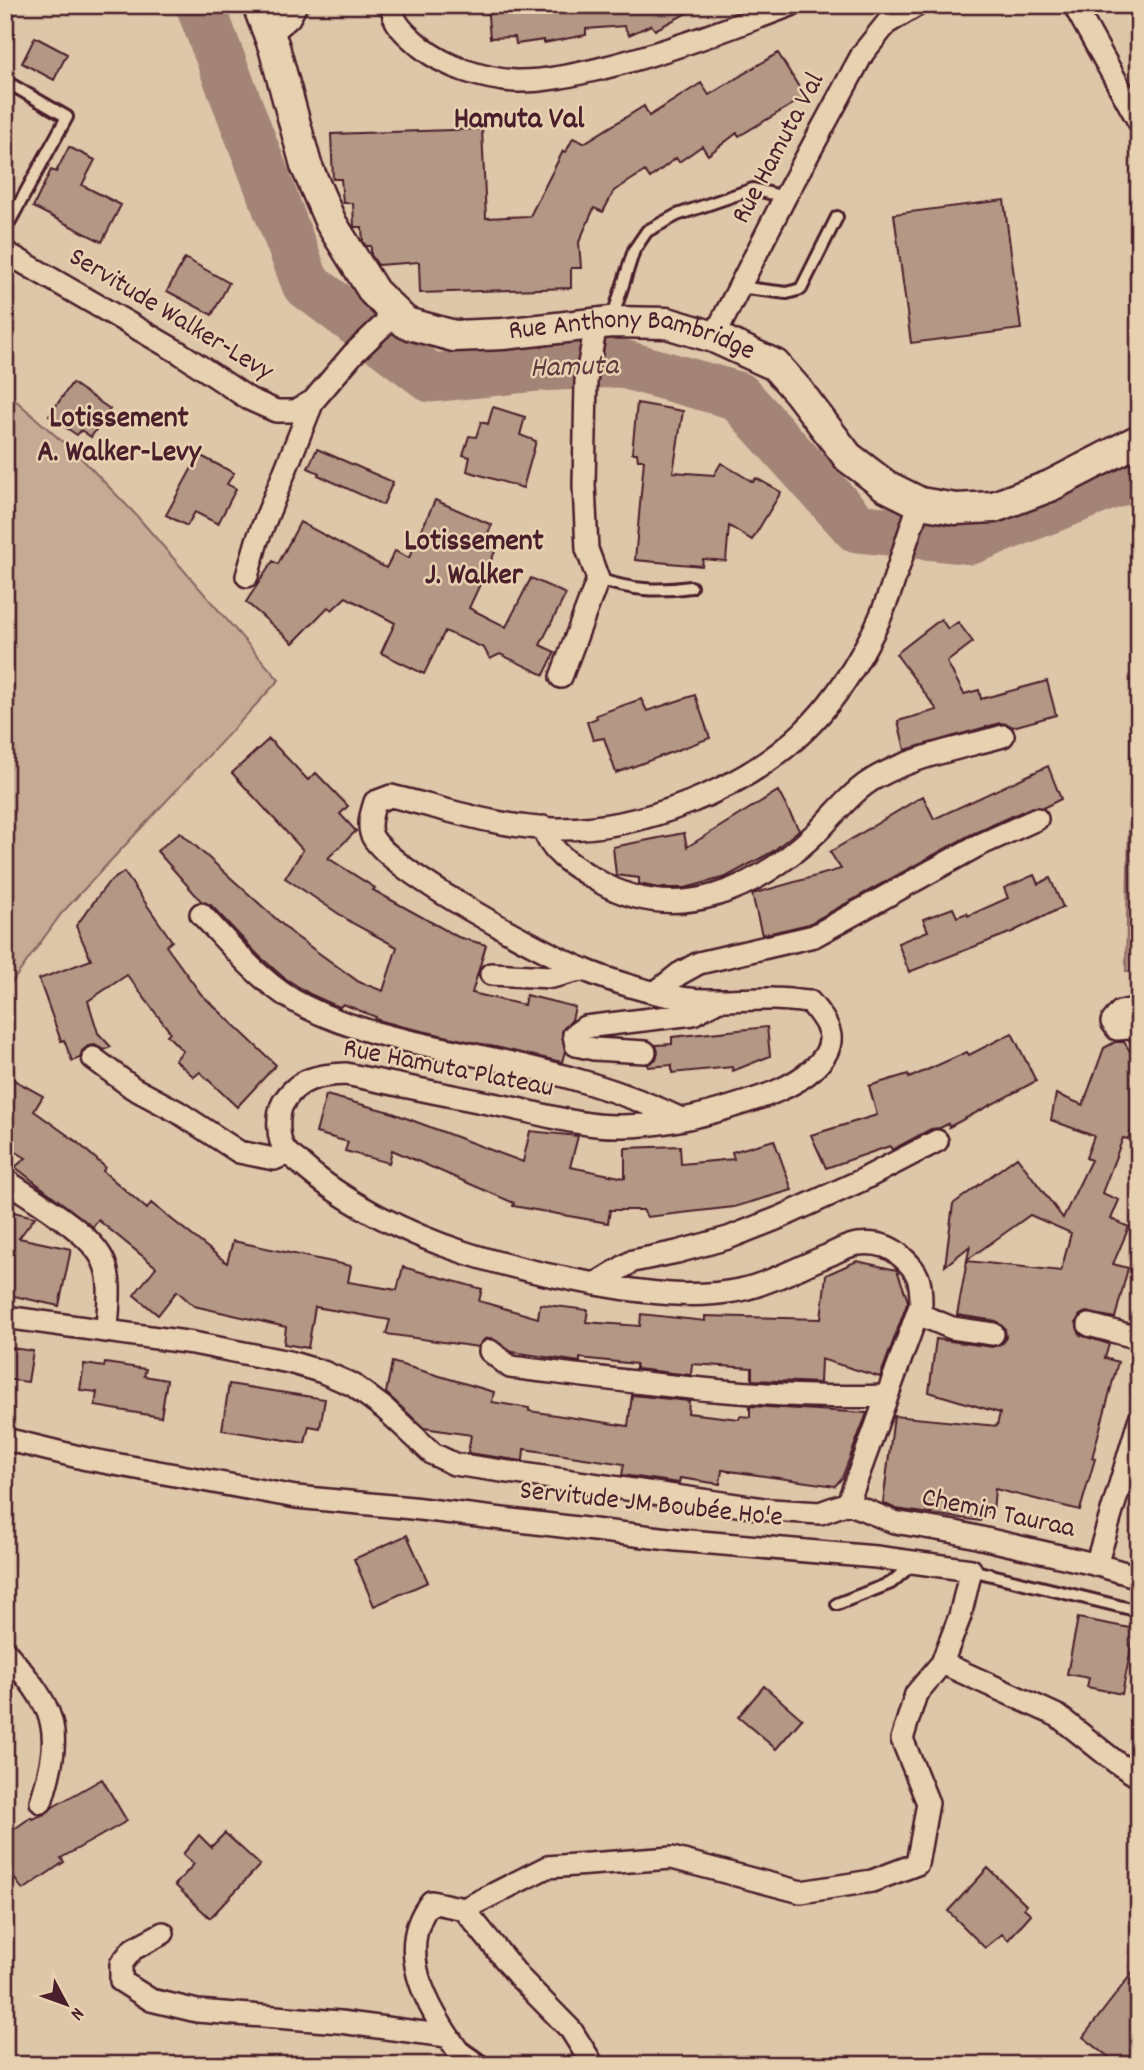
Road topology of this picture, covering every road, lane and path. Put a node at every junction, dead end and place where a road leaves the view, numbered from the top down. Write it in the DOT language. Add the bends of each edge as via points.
graph roads {
  1 [pos="258,5"];
  2 [pos="296,5"];
  3 [pos="392,5"];
  4 [pos="791,5"];
  5 [pos="917,5"];
  6 [pos="1074,5"];
  7 [pos="270,34"];
  8 [pos="5,82"];
  9 [pos="1139,122"];
  10 [pos="785,197"];
  11 [pos="837,217"];
  12 [pos="5,230"];
  13 [pos="5,252"];
  14 [pos="738,287"];
  15 [pos="390,319"];
  16 [pos="600,329"];
  17 [pos="714,337"];
  18 [pos="313,401"];
  19 [pos="1139,440"];
  20 [pos="917,511"];
  21 [pos="247,576"];
  22 [pos="598,579"];
  23 [pos="691,587"];
  24 [pos="561,677"];
  25 [pos="1003,736"];
  26 [pos="1037,819"];
  27 [pos="543,827"];
  28 [pos="201,914"];
  29 [pos="583,970"];
  30 [pos="491,974"];
  31 [pos="656,992"];
  32 [pos="717,1002"];
  33 [pos="1139,1008"];
  34 [pos="1139,1027"];
  35 [pos="645,1052"];
  36 [pos="93,1058"];
  37 [pos="681,1119"];
  38 [pos="937,1141"];
  39 [pos="288,1153"];
  40 [pos="8,1181"];
  41 [pos="595,1284"];
  42 [pos="918,1314"];
  43 [pos="5,1317"];
  44 [pos="1089,1325"];
  45 [pos="107,1329"];
  46 [pos="993,1334"];
  47 [pos="1139,1338"];
  48 [pos="490,1351"];
  49 [pos="886,1396"];
  50 [pos="1139,1421"];
  51 [pos="5,1439"];
  52 [pos="848,1503"];
  53 [pos="915,1562"];
  54 [pos="1096,1565"];
  55 [pos="971,1570"];
  56 [pos="1139,1577"];
  57 [pos="837,1604"];
  58 [pos="1139,1611"];
  59 [pos="5,1651"];
  60 [pos="942,1663"];
  61 [pos="1139,1777"];
  62 [pos="41,1802"];
  63 [pos="464,1909"];
  64 [pos="163,1933"];
  65 [pos="447,2036"];
  66 [pos="468,2065"];
  67 [pos="487,2065"];
  68 [pos="593,2065"];
  1 -- 7 [label="main road, Rue Anthony Bambridge"];
  2 -- 7 [label="street"];
  3 -- 4 [label="street" via="404,33 428,53 451,65 515,81 569,76 634,61"];
  5 -- 10 [label="street, Rue Hamuta Val" via="887,23 863,53"];
  6 -- 9 [label="street"];
  7 -- 15 [label="main road, Rue Anthony Bambridge" via="306,164 331,223"];
  8 -- 12 [label="lane" via="67,117"];
  10 -- 14 [label="street, Rue Hamuta Val"];
  10 -- 16 [label="lane" via="752,189 677,215 647,231"];
  11 -- 14 [label="lane" via="801,289 787,293"];
  13 -- 18 [label="street, Servitude Walker-Levy" via="180,353 249,399 276,411 295,411"];
  14 -- 17 [label="street, Rue Hamuta Val"];
  15 -- 16 [label="main road, Rue Anthony Bambridge" via="454,336"];
  15 -- 18 [label="street"];
  16 -- 17 [label="main road, Rue Anthony Bambridge" via="667,323"];
  16 -- 22 [label="street" via="586,381 584,485 587,549"];
  17 -- 20 [label="main road, Rue Anthony Bambridge" via="775,365 848,457"];
  18 -- 21 [label="street"];
  19 -- 20 [label="main road, Rue Anthony Bambridge" via="1050,486 994,507"];
  20 -- 27 [label="street, Rue Hamuta Plateau" via="869,642 804,732 759,767 711,793 659,813 603,825"];
  22 -- 23 [label="lane" via="626,589"];
  22 -- 24 [label="street"];
  25 -- 27 [label="street" via="874,778 795,851 756,880 712,898 674,902 607,886 568,863 547,841"];
  26 -- 31 [label="street" via="975,847 814,936 699,963"];
  27 -- 29 [label="street, Rue Hamuta Plateau" via="501,823 391,796 375,802 370,818 371,835 425,882 478,916"];
  28 -- 37 [label="street" via="266,980 302,1006 354,1027 417,1044 569,1077 644,1101"];
  29 -- 30 [label="street" via="552,977"];
  29 -- 31 [label="street, Rue Hamuta Plateau"];
  31 -- 32 [label="street, Rue Hamuta Plateau"];
  32 -- 35 [label="street" via="694,1014 585,1027 574,1035 576,1045"];
  32 -- 37 [label="street, Rue Hamuta Plateau" via="772,998 810,1002 828,1023 831,1040 824,1058 807,1074 769,1095"];
  33 -- 34 [label="street" via="1120,1012 1112,1022 1117,1029"];
  36 -- 39 [label="street" via="133,1088 239,1152 274,1159"];
  37 -- 39 [label="street, Rue Hamuta Plateau" via="623,1126 576,1123 346,1074 319,1075 298,1085 282,1105 278,1125"];
  38 -- 41 [label="street" via="781,1217 728,1238 633,1261"];
  39 -- 41 [label="street" via="354,1201 407,1230 462,1252"];
  40 -- 45 [label="street" via="88,1238 103,1259 108,1279"];
  41 -- 42 [label="street" via="653,1293 739,1290 856,1244 878,1243 895,1251 921,1282"];
  42 -- 46 [label="street" via="952,1328"];
  42 -- 49 [label="street"];
  43 -- 45 [label="street"];
  44 -- 47 [label="street"];
  45 -- 52 [label="street" via="249,1353 323,1372 353,1385 433,1454 454,1464 771,1510 820,1513"];
  48 -- 49 [label="street" via="510,1367 695,1390 828,1398"];
  49 -- 52 [label="street"];
  50 -- 54 [label="street"];
  51 -- 53 [label="street, Servitude JM Boubée Ho'e" via="296,1497"];
  52 -- 54 [label="street, Chemin Tauraa" via="894,1522"];
  53 -- 55 [label="street, Servitude JM Boubée Ho'e"];
  53 -- 57 [label="lane" via="891,1583"];
  54 -- 56 [label="street, Chemin Tauraa"];
  55 -- 58 [label="lane"];
  55 -- 60 [label="street"];
  59 -- 62 [label="street" via="49,1712 55,1740"];
  60 -- 61 [label="street" via="1058,1716"];
  60 -- 63 [label="street" via="916,1694 902,1739 928,1803 917,1864 872,1881 801,1892 672,1858 547,1867"];
  63 -- 65 [label="street" via="431,1902 422,1913 414,1939 415,1966"];
  63 -- 68 [label="street" via="520,1978 571,2030"];
  64 -- 65 [label="street" via="133,1949 121,1964 121,1981 152,2000 197,2011"];
  65 -- 66 [label="street"];
  65 -- 67 [label="lane"];
}
